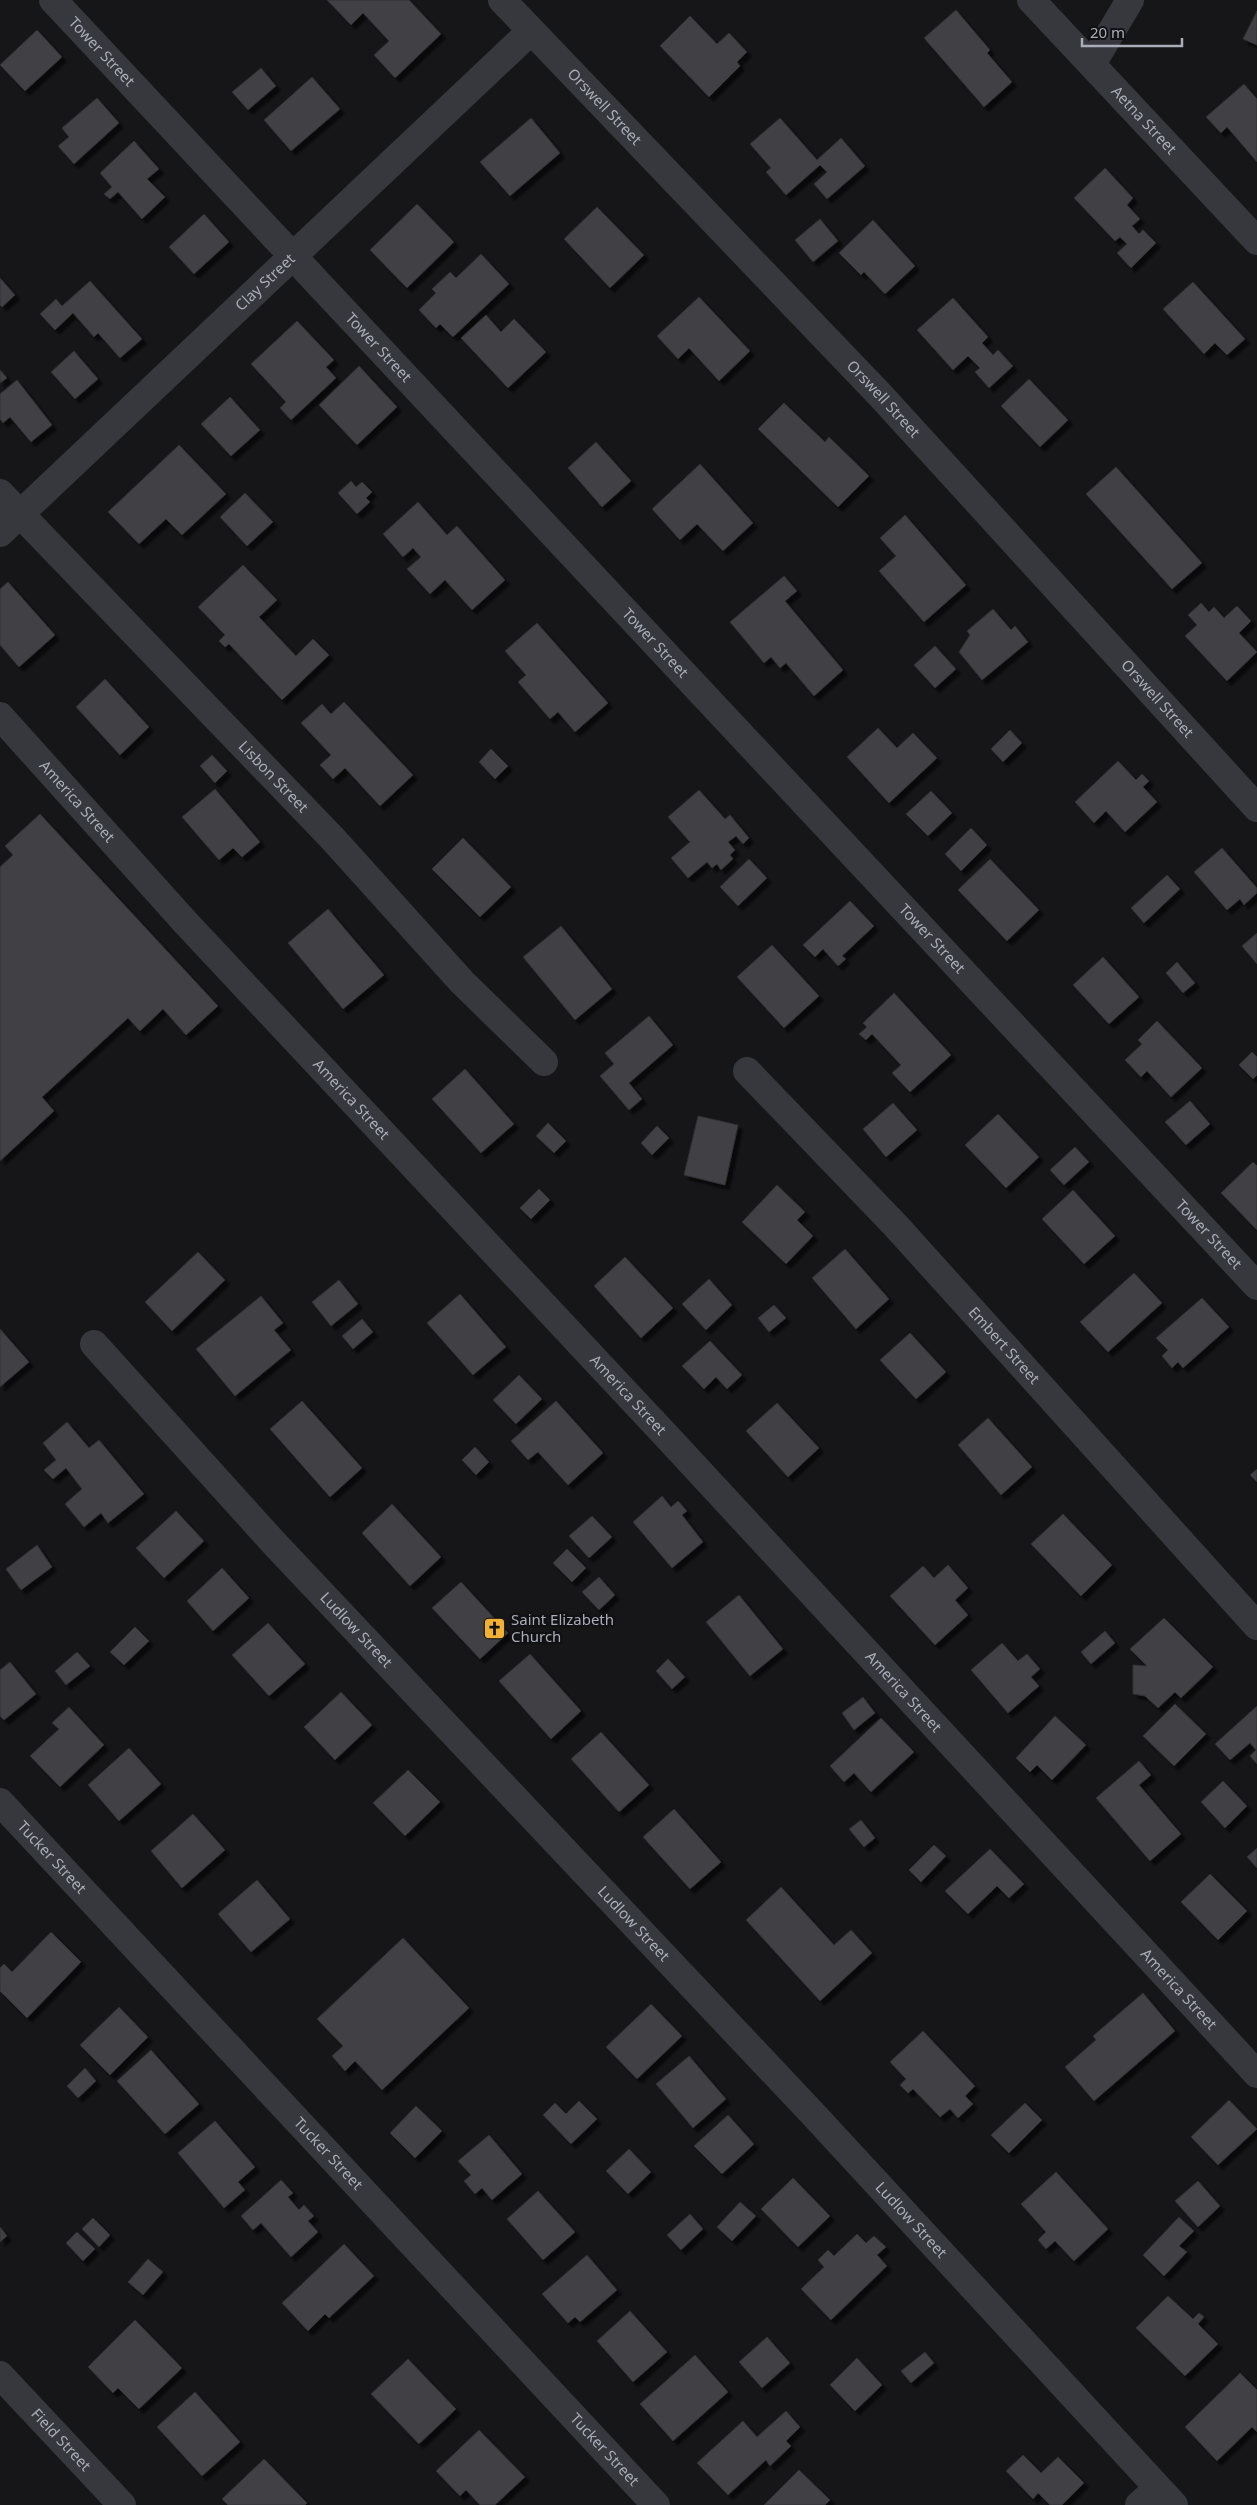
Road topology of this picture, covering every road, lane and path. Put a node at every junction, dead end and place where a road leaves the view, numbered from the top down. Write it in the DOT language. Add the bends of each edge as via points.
graph roads {
  1 [pos="53,0"];
  2 [pos="502,0"];
  3 [pos="1031,0"];
  4 [pos="1130,0"];
  5 [pos="531,31"];
  6 [pos="1092,64"];
  7 [pos="1257,241"];
  8 [pos="292,256"];
  9 [pos="0,493"];
  10 [pos="10,523"];
  11 [pos="0,716"];
  12 [pos="1257,808"];
  13 [pos="544,1062"];
  14 [pos="747,1071"];
  15 [pos="1257,1286"];
  16 [pos="94,1344"];
  17 [pos="1257,1626"];
  18 [pos="0,1802"];
  19 [pos="1257,2074"];
  20 [pos="0,2375"];
  21 [pos="1157,2499"];
  22 [pos="122,2505"];
  23 [pos="656,2505"];
  1 -- 8 [label="street, Tower Street"];
  2 -- 5 [label="street, Orswell Street"];
  3 -- 6 [label="street, Aetna Street"];
  4 -- 6 [label="street"];
  5 -- 8 [label="street, Clay Street"];
  5 -- 12 [label="street, Orswell Street" via="881,396"];
  6 -- 7 [label="street, Aetna Street"];
  8 -- 10 [label="street, Clay Street"];
  8 -- 15 [label="street, Tower Street"];
  9 -- 10 [label="street, Lisbon Street"];
  10 -- 13 [label="street, Lisbon Street" via="333,839 462,982"];
  11 -- 19 [label="street, America Street" via="186,923"];
  14 -- 17 [label="street, Embert Street" via="896,1226"];
  16 -- 21 [label="street, Ludlow Street" via="272,1542 813,2114"];
  18 -- 23 [label="street, Tucker Street"];
  20 -- 22 [label="street, Field Street"];
}
